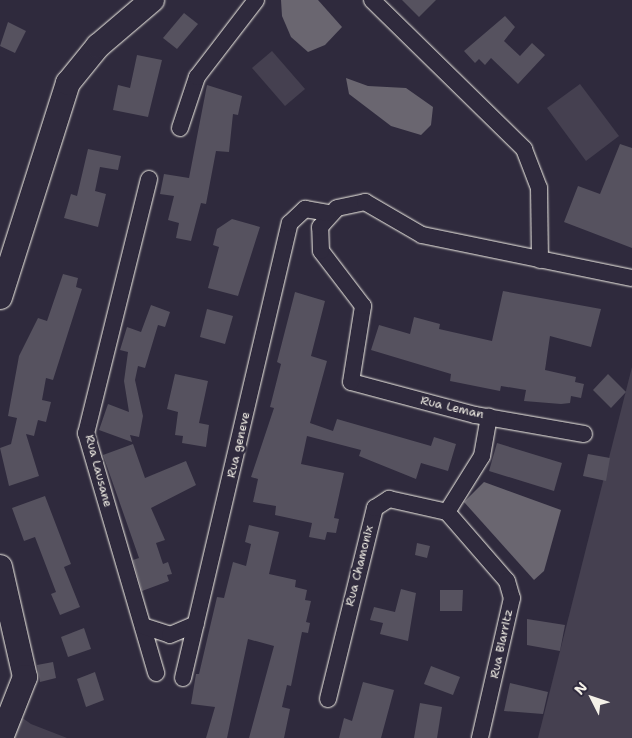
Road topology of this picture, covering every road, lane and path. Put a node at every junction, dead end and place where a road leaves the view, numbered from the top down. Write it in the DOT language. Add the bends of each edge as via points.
graph roads {
  1 [pos="152,0"];
  2 [pos="256,0"];
  3 [pos="372,0"];
  4 [pos="180,128"];
  5 [pos="149,179"];
  6 [pos="328,213"];
  7 [pos="540,260"];
  8 [pos="632,278"];
  9 [pos="0,297"];
  10 [pos="489,417"];
  11 [pos="584,434"];
  12 [pos="447,512"];
  13 [pos="0,567"];
  14 [pos="196,624"];
  15 [pos="143,626"];
  16 [pos="156,673"];
  17 [pos="183,678"];
  18 [pos="328,699"];
  19 [pos="1,738"];
  20 [pos="480,738"];
  1 -- 9 [label="street" via="98,46 68,83"];
  2 -- 4 [label="street" via="197,77"];
  3 -- 7 [label="street" via="524,149 541,206"];
  5 -- 15 [label="street, Rua Lausane" via="86,433"];
  6 -- 7 [label="street" via="345,204 365,202 422,235"];
  6 -- 10 [label="street, Rua Leman" via="320,227 320,251 363,306 351,382"];
  6 -- 14 [label="street, Rua geneve" via="311,209 297,213 290,223"];
  7 -- 8 [label="street"];
  10 -- 11 [label="street, Rua Leman"];
  10 -- 12 [label="street" via="482,456"];
  12 -- 18 [label="street, Rua Chamonix" via="389,499 375,508"];
  12 -- 20 [label="street, Rua Biarritz" via="507,581 512,598"];
  13 -- 19 [label="street" via="25,677"];
  14 -- 15 [label="street" via="170,635"];
  14 -- 17 [label="street, Rua geneve"];
  15 -- 16 [label="street, Rua Lausane"];
}
